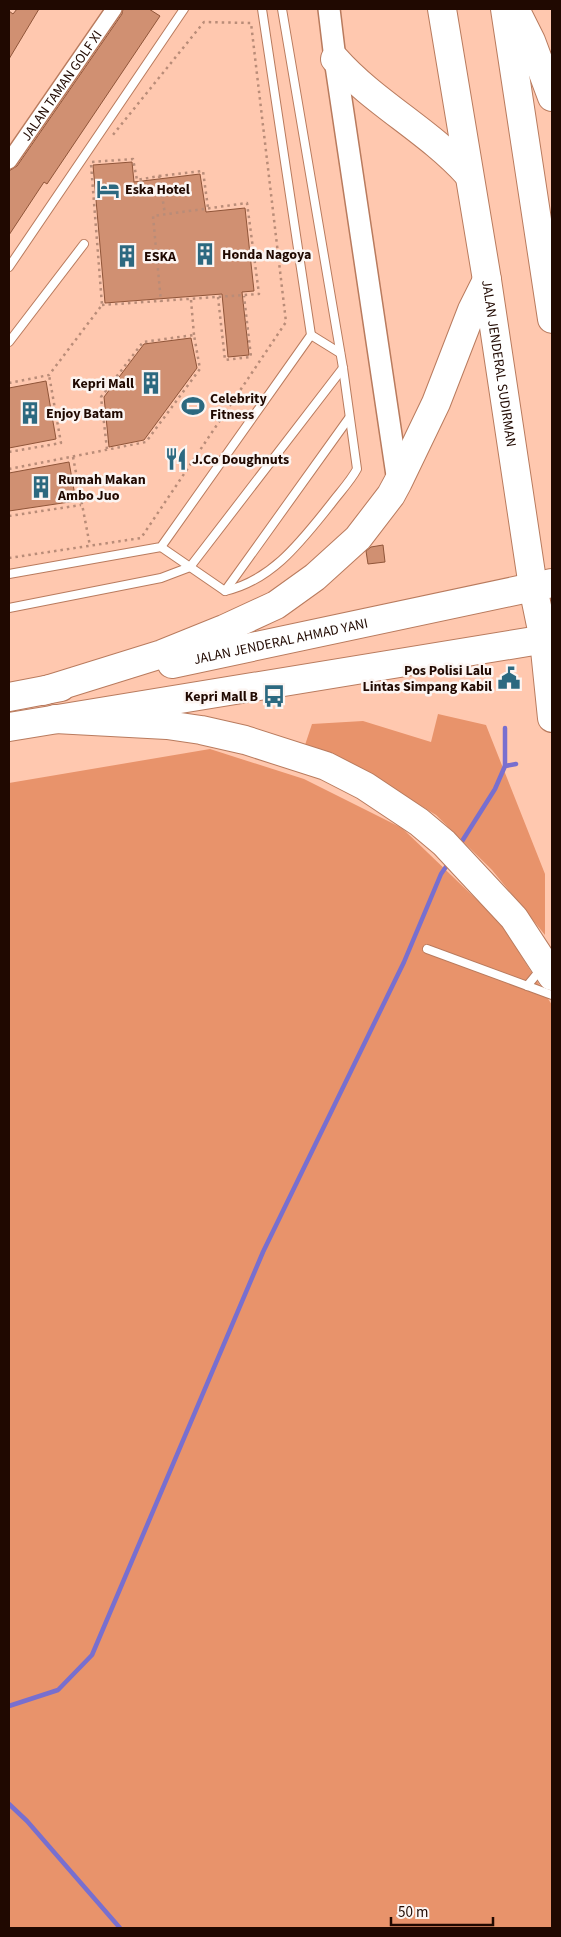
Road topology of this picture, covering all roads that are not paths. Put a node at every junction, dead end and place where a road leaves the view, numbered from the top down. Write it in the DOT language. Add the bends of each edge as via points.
graph roads {
  1 [pos="114,9"];
  2 [pos="184,9"];
  3 [pos="262,9"];
  4 [pos="282,9"];
  5 [pos="329,9"];
  6 [pos="442,9"];
  7 [pos="505,9"];
  8 [pos="515,9"];
  9 [pos="335,59"];
  10 [pos="552,97"];
  11 [pos="9,161"];
  12 [pos="468,174"];
  13 [pos="84,244"];
  14 [pos="9,267"];
  15 [pos="487,280"];
  16 [pos="552,319"];
  17 [pos="312,334"];
  18 [pos="9,342"];
  19 [pos="340,353"];
  20 [pos="343,368"];
  21 [pos="349,418"];
  22 [pos="398,482"];
  23 [pos="161,547"];
  24 [pos="190,567"];
  25 [pos="9,574"];
  26 [pos="542,585"];
  27 [pos="225,591"];
  28 [pos="9,608"];
  29 [pos="548,639"];
  30 [pos="43,691"];
  31 [pos="9,697"];
  32 [pos="552,718"];
  33 [pos="55,719"];
  34 [pos="9,727"];
  35 [pos="427,949"];
  36 [pos="549,970"];
  37 [pos="527,986"];
  38 [pos="552,995"];
  1 -- 11 [label="street, JALAN TAMAN GOLF XI"];
  2 -- 14 [label="lane"];
  3 -- 17 [label="lane"];
  4 -- 19 [label="lane"];
  5 -- 9 [label="street"];
  6 -- 12 [label="highway, JALAN JENDERAL SUDIRMAN"];
  7 -- 16 [label="highway"];
  8 -- 10 [label="highway"];
  9 -- 12 [label="highway" via="349,74 434,141"];
  9 -- 22 [label="street"];
  12 -- 15 [label="highway, JALAN JENDERAL SUDIRMAN"];
  13 -- 18 [label="lane"];
  15 -- 22 [label="highway" via="436,403"];
  15 -- 26 [label="highway, JALAN JENDERAL SUDIRMAN"];
  17 -- 19 [label="lane"];
  17 -- 23 [label="lane"];
  19 -- 20 [label="lane"];
  20 -- 21 [label="lane"];
  20 -- 24 [label="lane"];
  21 -- 27 [label="lane"];
  21 -- 27 [label="lane" via="356,472 297,547 266,573"];
  22 -- 30 [label="highway" via="358,538 315,577 276,605 162,654"];
  23 -- 24 [label="lane"];
  23 -- 25 [label="lane"];
  24 -- 27 [label="lane"];
  24 -- 28 [label="lane" via="161,578"];
  26 -- 29 [label="highway, JALAN JENDERAL SUDIRMAN"];
  26 -- 30 [label="highway, JALAN JENDERAL AHMAD YANI"];
  29 -- 32 [label="highway, JALAN JENDERAL SUDIRMAN"];
  29 -- 33 [label="highway"];
  30 -- 31 [label="highway, JALAN JENDERAL AHMAD YANI"];
  33 -- 34 [label="highway"];
  33 -- 36 [label="highway" via="167,725 245,740 326,766 365,786 444,843 514,918"];
  35 -- 37 [label="lane"];
  36 -- 37 [label="lane"];
  37 -- 38 [label="lane"];
}
